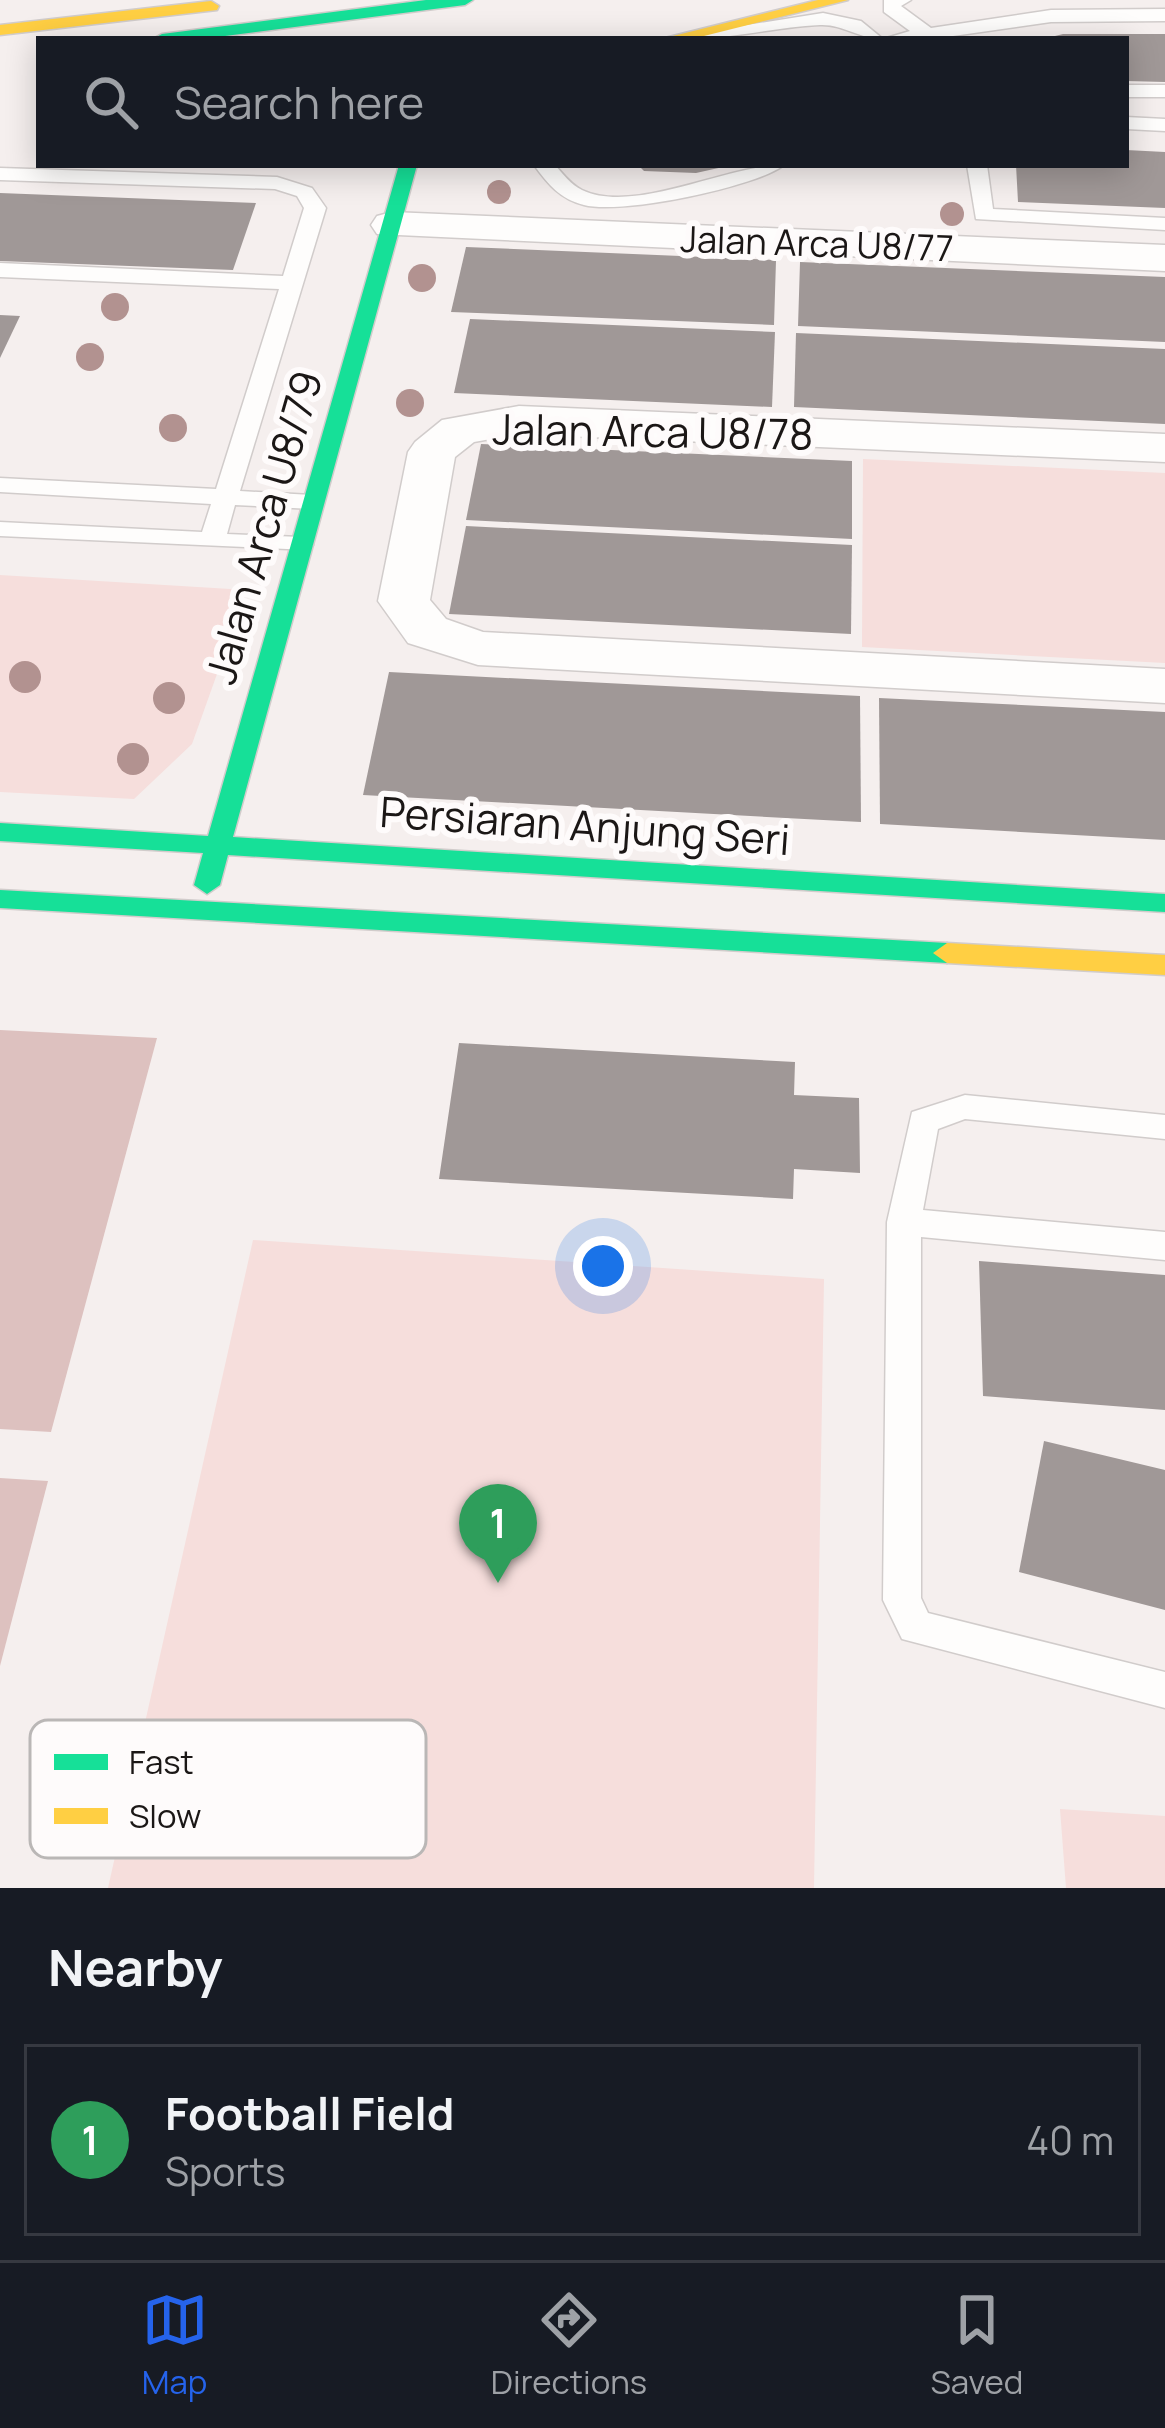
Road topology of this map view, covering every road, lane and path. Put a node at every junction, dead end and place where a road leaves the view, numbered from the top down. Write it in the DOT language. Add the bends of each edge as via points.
graph roads {
  1 [pos="262,0"];
  2 [pos="465,0"];
  3 [pos="840,0"];
  4 [pos="856,0"];
  5 [pos="902,0"];
  6 [pos="1165,15"];
  7 [pos="0,30"];
  8 [pos="924,32"];
  9 [pos="185,36"];
  10 [pos="682,36"];
  11 [pos="716,36"];
  12 [pos="869,36"];
  13 [pos="896,36"];
  14 [pos="907,36"];
  15 [pos="1165,91"];
  16 [pos="1129,92"];
  17 [pos="1129,123"];
  18 [pos="1165,125"];
  19 [pos="407,168"];
  20 [pos="547,168"];
  21 [pos="762,168"];
  22 [pos="977,168"];
  23 [pos="0,174"];
  24 [pos="1165,224"];
  25 [pos="392,225"];
  26 [pos="1165,258"];
  27 [pos="0,270"];
  28 [pos="292,283"];
  29 [pos="1165,448"];
  30 [pos="0,485"];
  31 [pos="227,498"];
  32 [pos="312,502"];
  33 [pos="0,529"];
  34 [pos="212,541"];
  35 [pos="300,545"];
  36 [pos="1165,686"];
  37 [pos="0,832"];
  38 [pos="218,844"];
  39 [pos="0,899"];
  40 [pos="1165,904"];
  41 [pos="200,912"];
  42 [pos="1165,965"];
  43 [pos="1165,1127"];
  44 [pos="904,1222"];
  45 [pos="1165,1246"];
  46 [pos="1165,1690"];
  1 -- 7 [label="street"];
  2 -- 9 [label="street"];
  3 -- 10 [label="street"];
  4 -- 13 [label="lane"];
  5 -- 8 [label="lane" via="891,8"];
  6 -- 8 [label="lane" via="1052,16"];
  8 -- 14 [label="lane"];
  11 -- 12 [label="lane" via="824,19"];
  15 -- 16 [label="lane"];
  17 -- 18 [label="lane"];
  19 -- 25 [label="street, Jalan Arca U8/79"];
  20 -- 21 [label="lane" via="570,192 609,202"];
  22 -- 24 [label="lane" via="983,215"];
  23 -- 28 [label="lane" via="277,183 305,192 315,208"];
  25 -- 26 [label="street, Jalan Arca U8/77"];
  25 -- 32 [label="street, Jalan Arca U8/79"];
  27 -- 28 [label="lane"];
  28 -- 31 [label="lane"];
  29 -- 36 [label="street, Jalan Arca U8/78" via="519,420 460,430 432,452 404,601 427,631 478,648"];
  30 -- 31 [label="lane"];
  31 -- 32 [label="lane"];
  31 -- 34 [label="lane"];
  32 -- 35 [label="street, Jalan Arca U8/79"];
  33 -- 34 [label="lane"];
  34 -- 35 [label="lane"];
  35 -- 38 [label="street, Jalan Arca U8/79"];
  37 -- 38 [label="street, Persiaran Anjung Seri"];
  38 -- 40 [label="street, Persiaran Anjung Seri"];
  38 -- 41 [label="street, Jalan Arca U8/79"];
  39 -- 41 [label="street"];
  41 -- 42 [label="street"];
  43 -- 44 [label="lane" via="964,1107 923,1121"];
  44 -- 45 [label="lane"];
  44 -- 46 [label="lane" via="902,1600 916,1627"];
}
